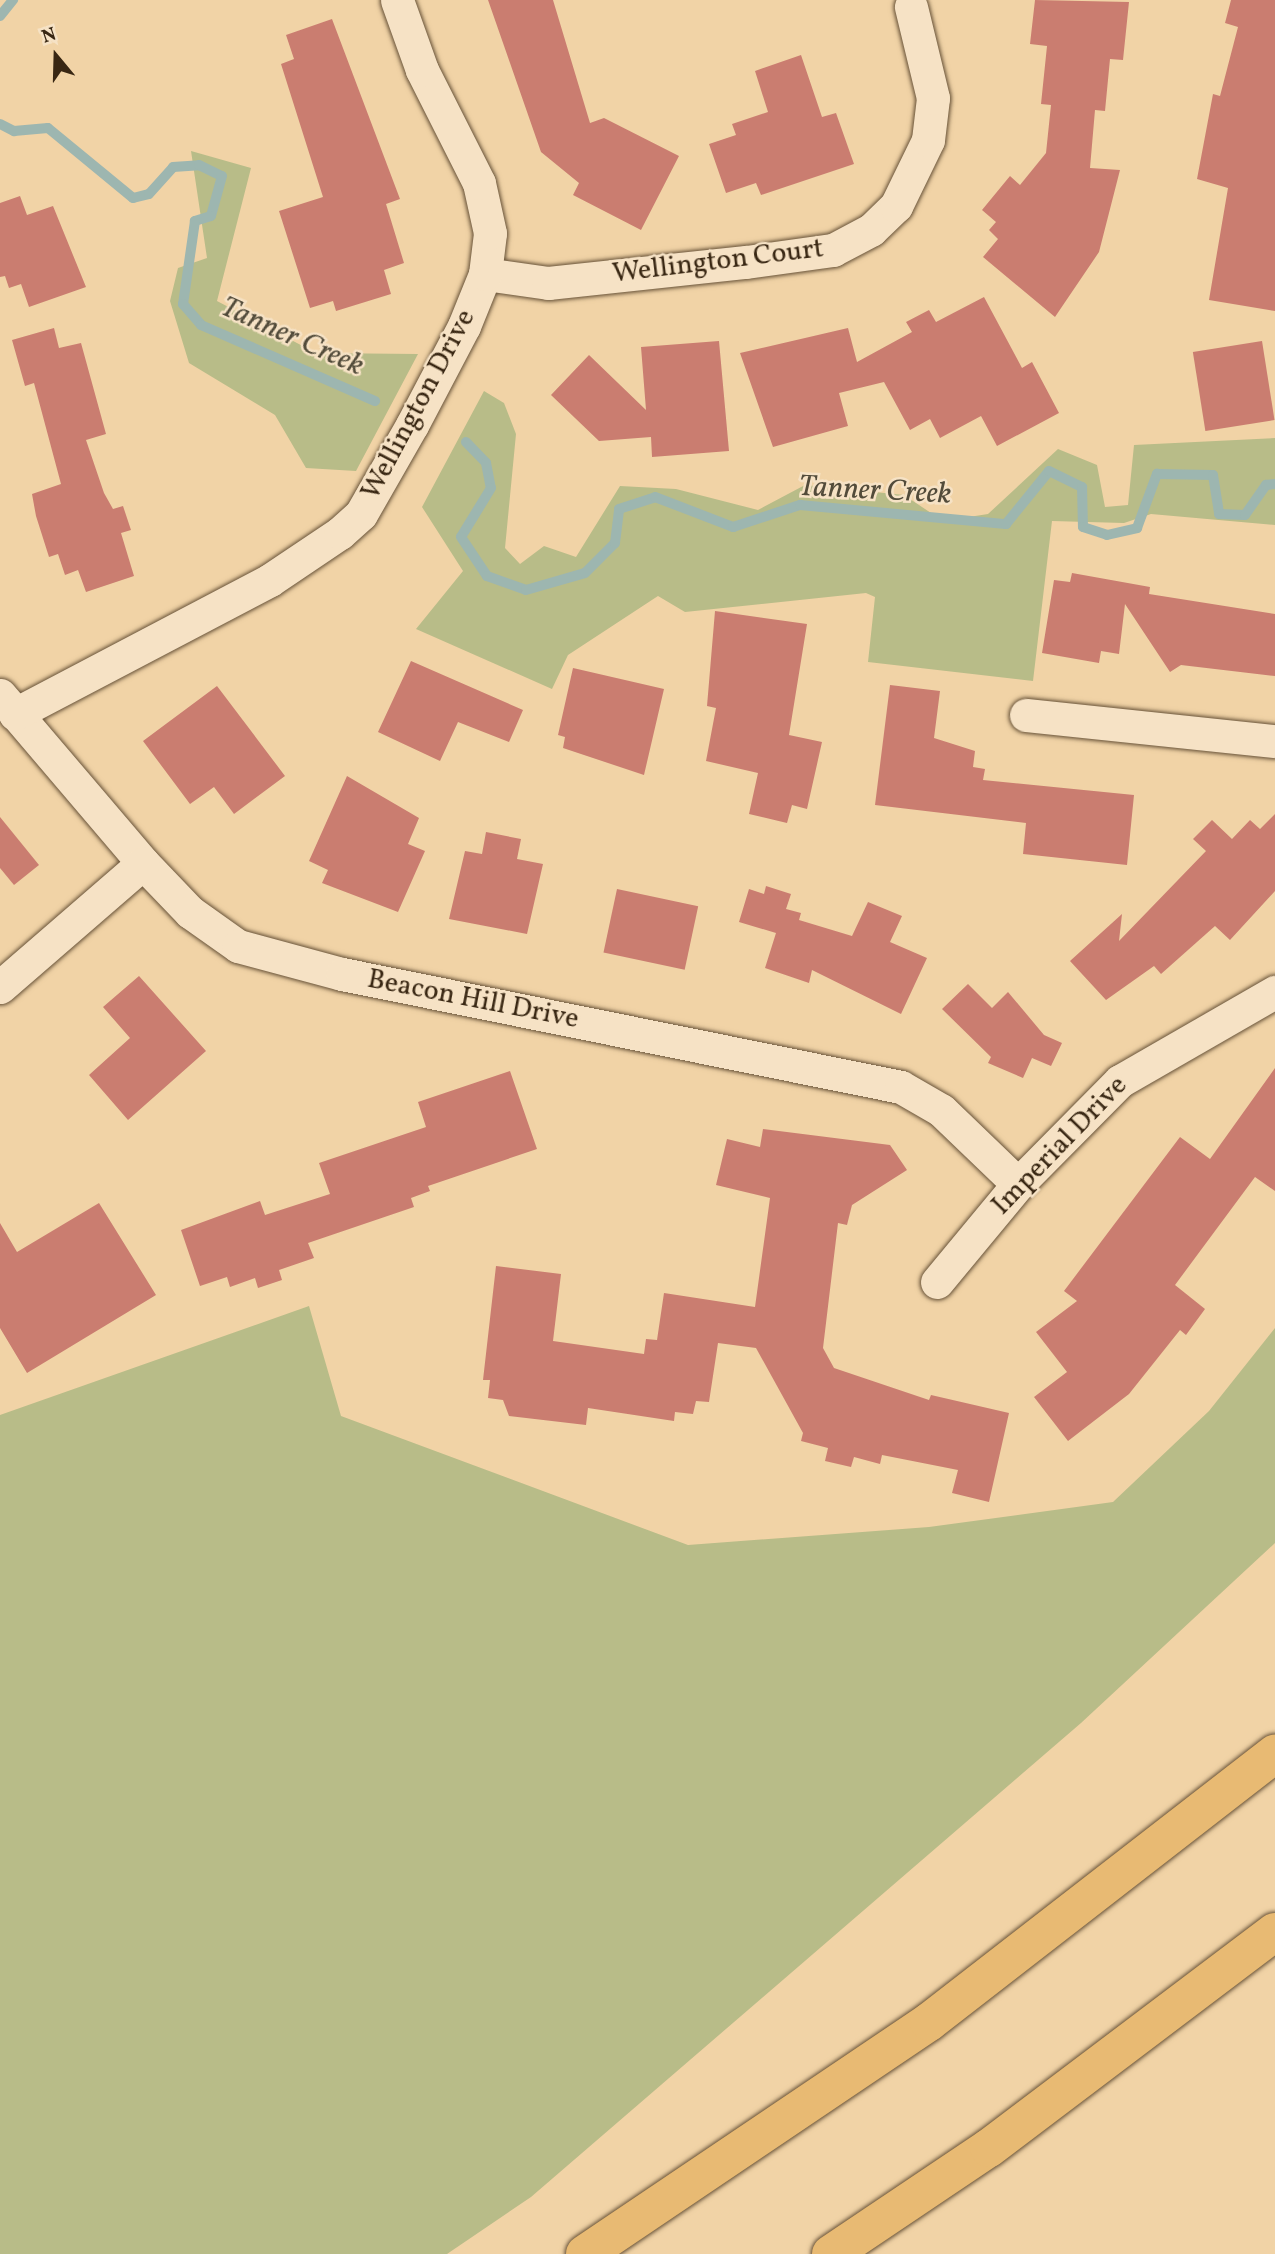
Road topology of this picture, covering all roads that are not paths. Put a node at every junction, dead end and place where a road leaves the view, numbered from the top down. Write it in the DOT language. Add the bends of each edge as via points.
graph roads {
  1 [pos="397,0"];
  2 [pos="911,7"];
  3 [pos="485,274"];
  4 [pos="8,704"];
  5 [pos="1026,715"];
  6 [pos="1275,741"];
  7 [pos="143,863"];
  8 [pos="0,987"];
  9 [pos="1275,992"];
  10 [pos="1018,1184"];
  11 [pos="937,1282"];
  12 [pos="1275,1754"];
  13 [pos="1275,1932"];
  14 [pos="584,2254"];
  15 [pos="831,2254"];
  1 -- 3 [label="street, Wellington Drive" via="422,70 480,183 490,233"];
  2 -- 3 [label="street, Wellington Court" via="931,84 929,139 896,206 871,230 833,250 746,262 548,283"];
  3 -- 4 [label="street, Wellington Drive" via="464,326 361,514 270,580"];
  4 -- 7 [label="street, Beacon Hill Drive"];
  5 -- 6 [label="street"];
  7 -- 8 [label="street"];
  7 -- 10 [label="street, Beacon Hill Drive" via="218,936 263,955 901,1087 942,1110"];
  9 -- 10 [label="street, Imperial Drive" via="1120,1081"];
  10 -- 11 [label="street, Imperial Drive"];
  12 -- 14 [label="highway" via="929,2022"];
  13 -- 15 [label="highway" via="989,2148"];
}
